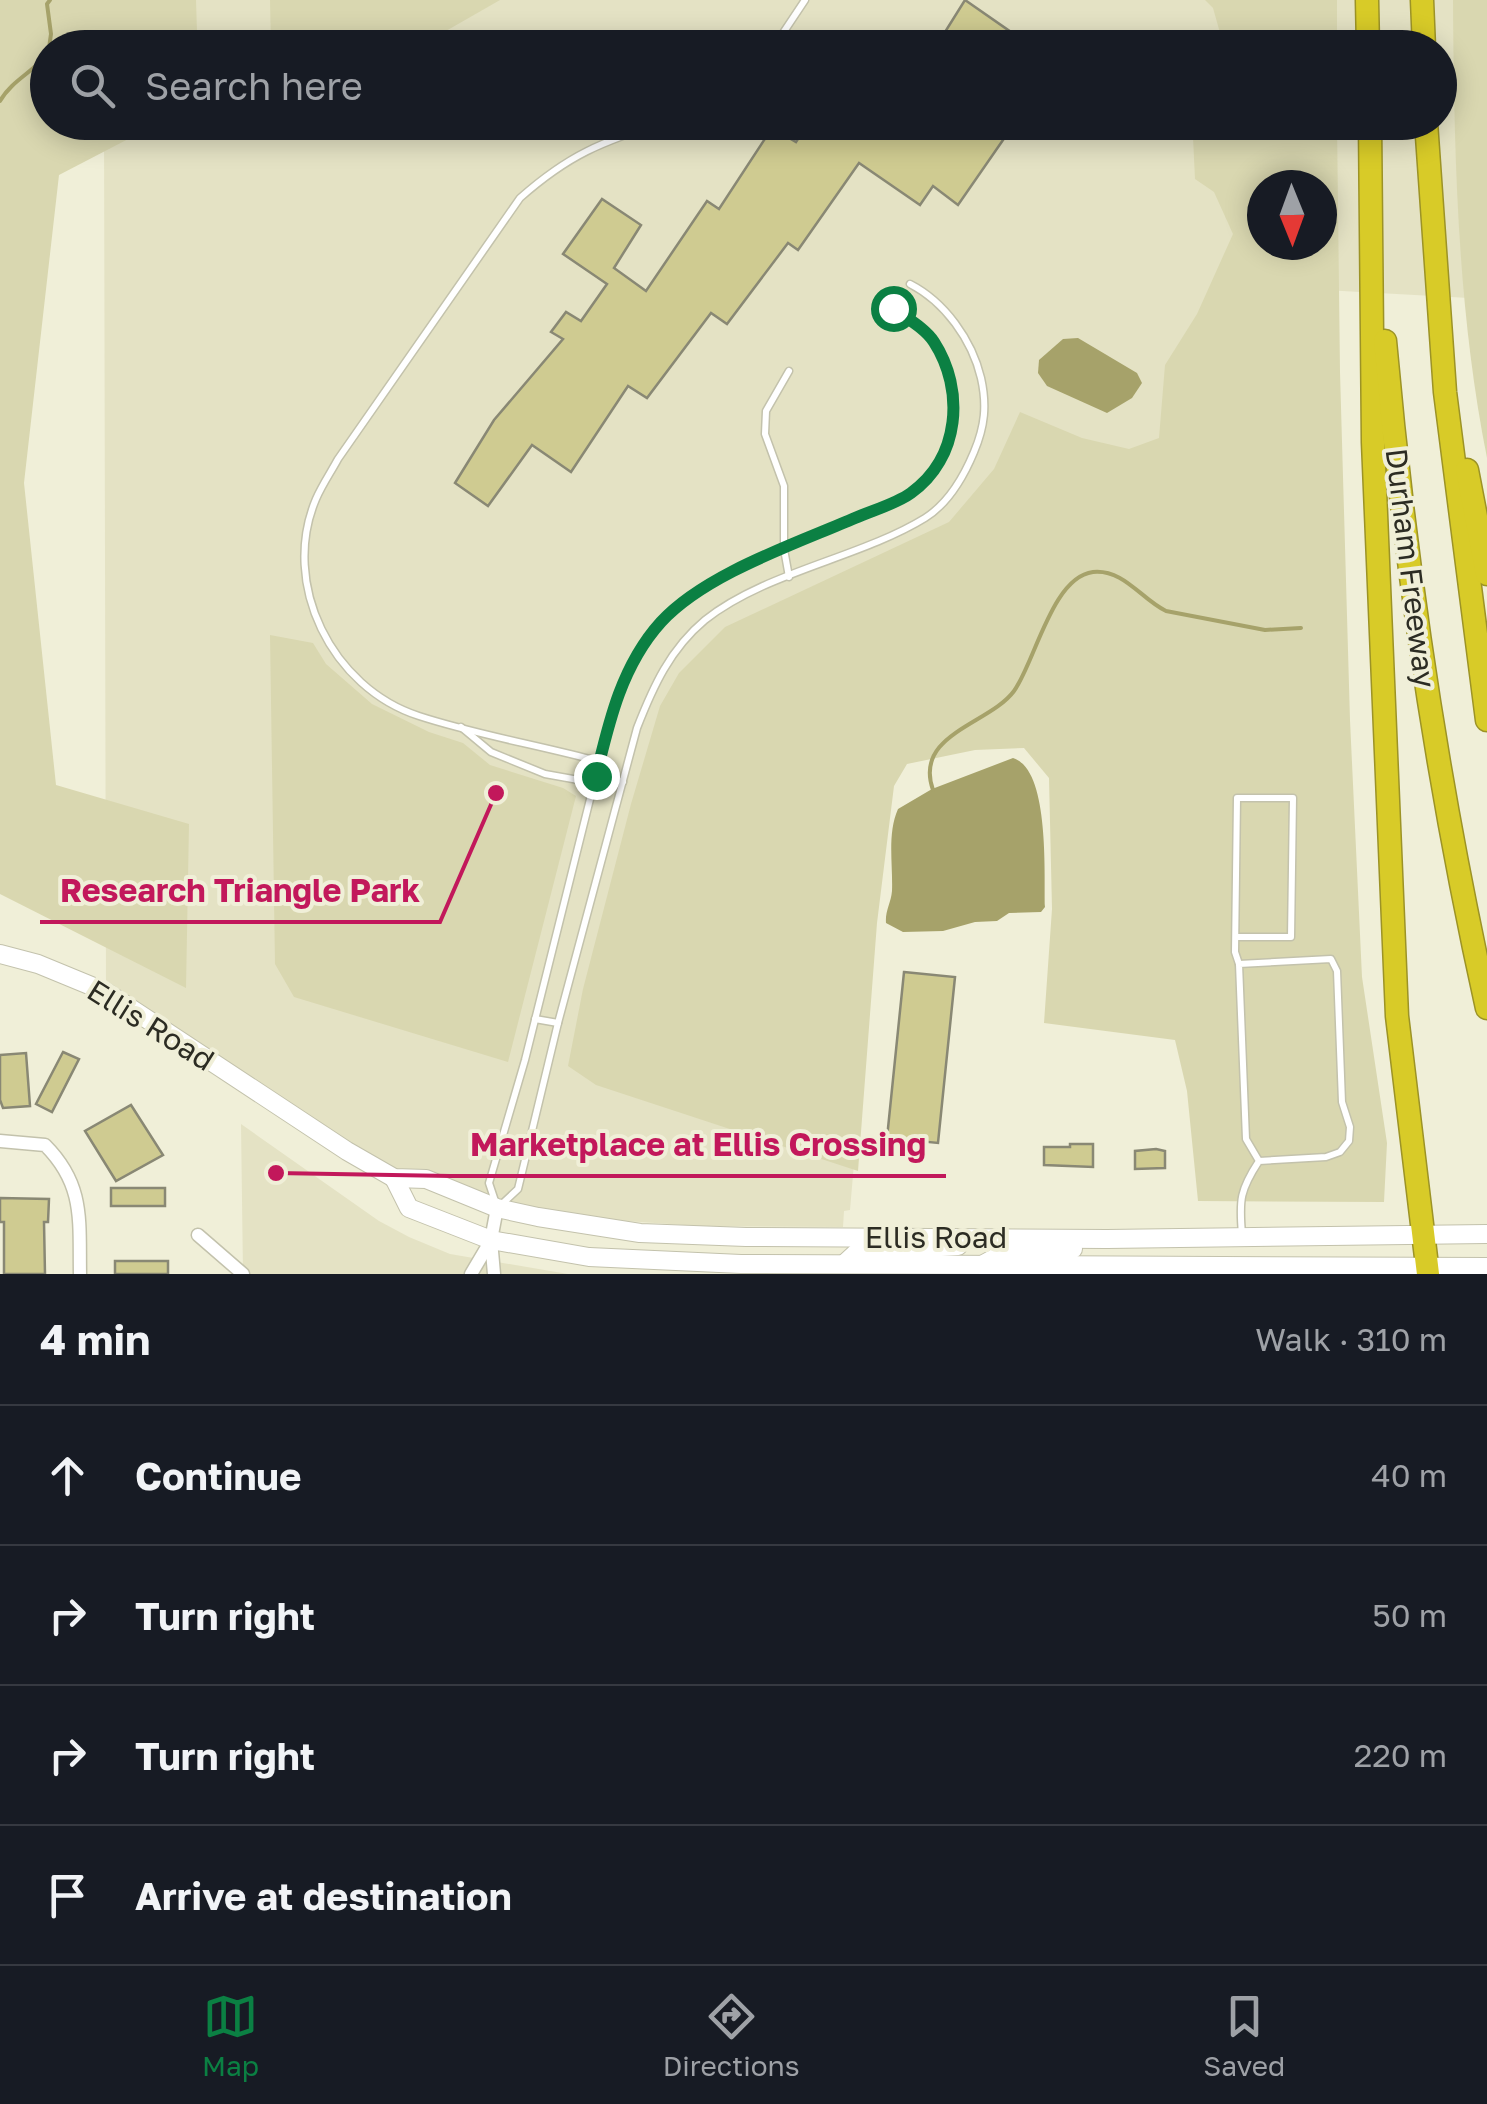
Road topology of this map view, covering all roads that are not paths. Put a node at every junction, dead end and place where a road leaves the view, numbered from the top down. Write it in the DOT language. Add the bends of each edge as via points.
graph roads {
  1 [pos="805,0"];
  2 [pos="1367,0"];
  3 [pos="1422,0"];
  4 [pos="784,30"];
  5 [pos="1368,30"];
  6 [pos="1423,30"];
  7 [pos="607,140"];
  8 [pos="1370,140"];
  9 [pos="1371,140"];
  10 [pos="1427,140"];
  11 [pos="910,284"];
  12 [pos="893,308"];
  13 [pos="1438,314"];
  14 [pos="788,371"];
  15 [pos="784,549"];
  16 [pos="1487,574"];
  17 [pos="789,577"];
  18 [pos="1487,720"];
  19 [pos="459,725"];
  20 [pos="596,776"];
  21 [pos="623,782"];
  22 [pos="1236,938"];
  23 [pos="0,954"];
  24 [pos="1239,964"];
  25 [pos="1487,1008"];
  26 [pos="535,1019"];
  27 [pos="558,1023"];
  28 [pos="0,1141"];
  29 [pos="1259,1161"];
  30 [pos="394,1178"];
  31 [pos="497,1208"];
  32 [pos="1420,1232"];
  33 [pos="1487,1234"];
  34 [pos="198,1235"];
  35 [pos="1242,1235"];
  36 [pos="991,1236"];
  37 [pos="1107,1239"];
  38 [pos="491,1240"];
  39 [pos="844,1264"];
  40 [pos="1487,1267"];
  41 [pos="982,1270"];
  42 [pos="1001,1270"];
  43 [pos="1427,1271"];
  44 [pos="80,1274"];
  45 [pos="243,1274"];
  46 [pos="471,1274"];
  47 [pos="494,1274"];
  1 -- 4 [label="lane"];
  2 -- 5 [label="highway"];
  3 -- 6 [label="highway"];
  7 -- 19 [label="lane" via="554,168 520,198 315,501 305,581 331,646 384,699"];
  8 -- 32 [label="highway" via="1377,591 1397,1016"];
  9 -- 25 [label="highway, Durham Freeway" via="1412,590"];
  10 -- 13 [label="highway, Durham Freeway"];
  11 -- 17 [label="lane" via="961,330 977,359 987,405 978,442 962,480 928,516"];
  12 -- 15 [label="lane" via="932,338 948,370 955,407 949,441 936,469 910,494"];
  13 -- 16 [label="highway"];
  13 -- 18 [label="highway, Durham Freeway"];
  14 -- 15 [label="lane" via="766,411 765,434 784,486"];
  15 -- 17 [label="lane"];
  15 -- 20 [label="lane" via="708,586 661,621 628,668"];
  17 -- 21 [label="lane" via="707,619 677,648 649,697"];
  19 -- 20 [label="lane" via="491,752 545,774 584,781"];
  19 -- 20 [label="lane" via="590,758"];
  20 -- 21 [label="lane"];
  20 -- 26 [label="lane"];
  21 -- 27 [label="lane"];
  22 -- 22 [label="lane" via="1236,798 1293,798 1291,937"];
  22 -- 24 [label="lane"];
  23 -- 30 [label="main road, Ellis Road" via="106,992"];
  24 -- 29 [label="lane" via="1246,1139"];
  24 -- 29 [label="lane" via="1331,959 1337,971 1349,1142 1326,1157"];
  26 -- 27 [label="lane"];
  26 -- 31 [label="lane" via="489,1182"];
  27 -- 31 [label="lane" via="518,1188"];
  28 -- 44 [label="street" via="45,1145 64,1163 79,1212"];
  29 -- 35 [label="lane" via="1240,1200"];
  30 -- 31 [label="main road, Ellis Road" via="426,1178"];
  30 -- 38 [label="main road, Ellis Road" via="410,1208"];
  31 -- 36 [label="main road, Ellis Road" via="640,1232"];
  31 -- 38 [label="street"];
  32 -- 33 [label="main road, Ellis Road"];
  32 -- 35 [label="main road, Ellis Road"];
  32 -- 43 [label="highway"];
  34 -- 45 [label="street"];
  35 -- 37 [label="main road, Ellis Road"];
  36 -- 37 [label="main road, Ellis Road"];
  36 -- 39 [label="main road" via="968,1245 857,1252"];
  37 -- 41 [label="main road" via="1089,1248 1004,1253"];
  38 -- 39 [label="main road, Ellis Road" via="589,1257"];
  38 -- 46 [label="street"];
  38 -- 47 [label="street"];
  39 -- 41 [label="main road, Ellis Road"];
  40 -- 43 [label="main road, Ellis Road"];
  41 -- 42 [label="main road, Ellis Road"];
  42 -- 43 [label="main road, Ellis Road"];
}
